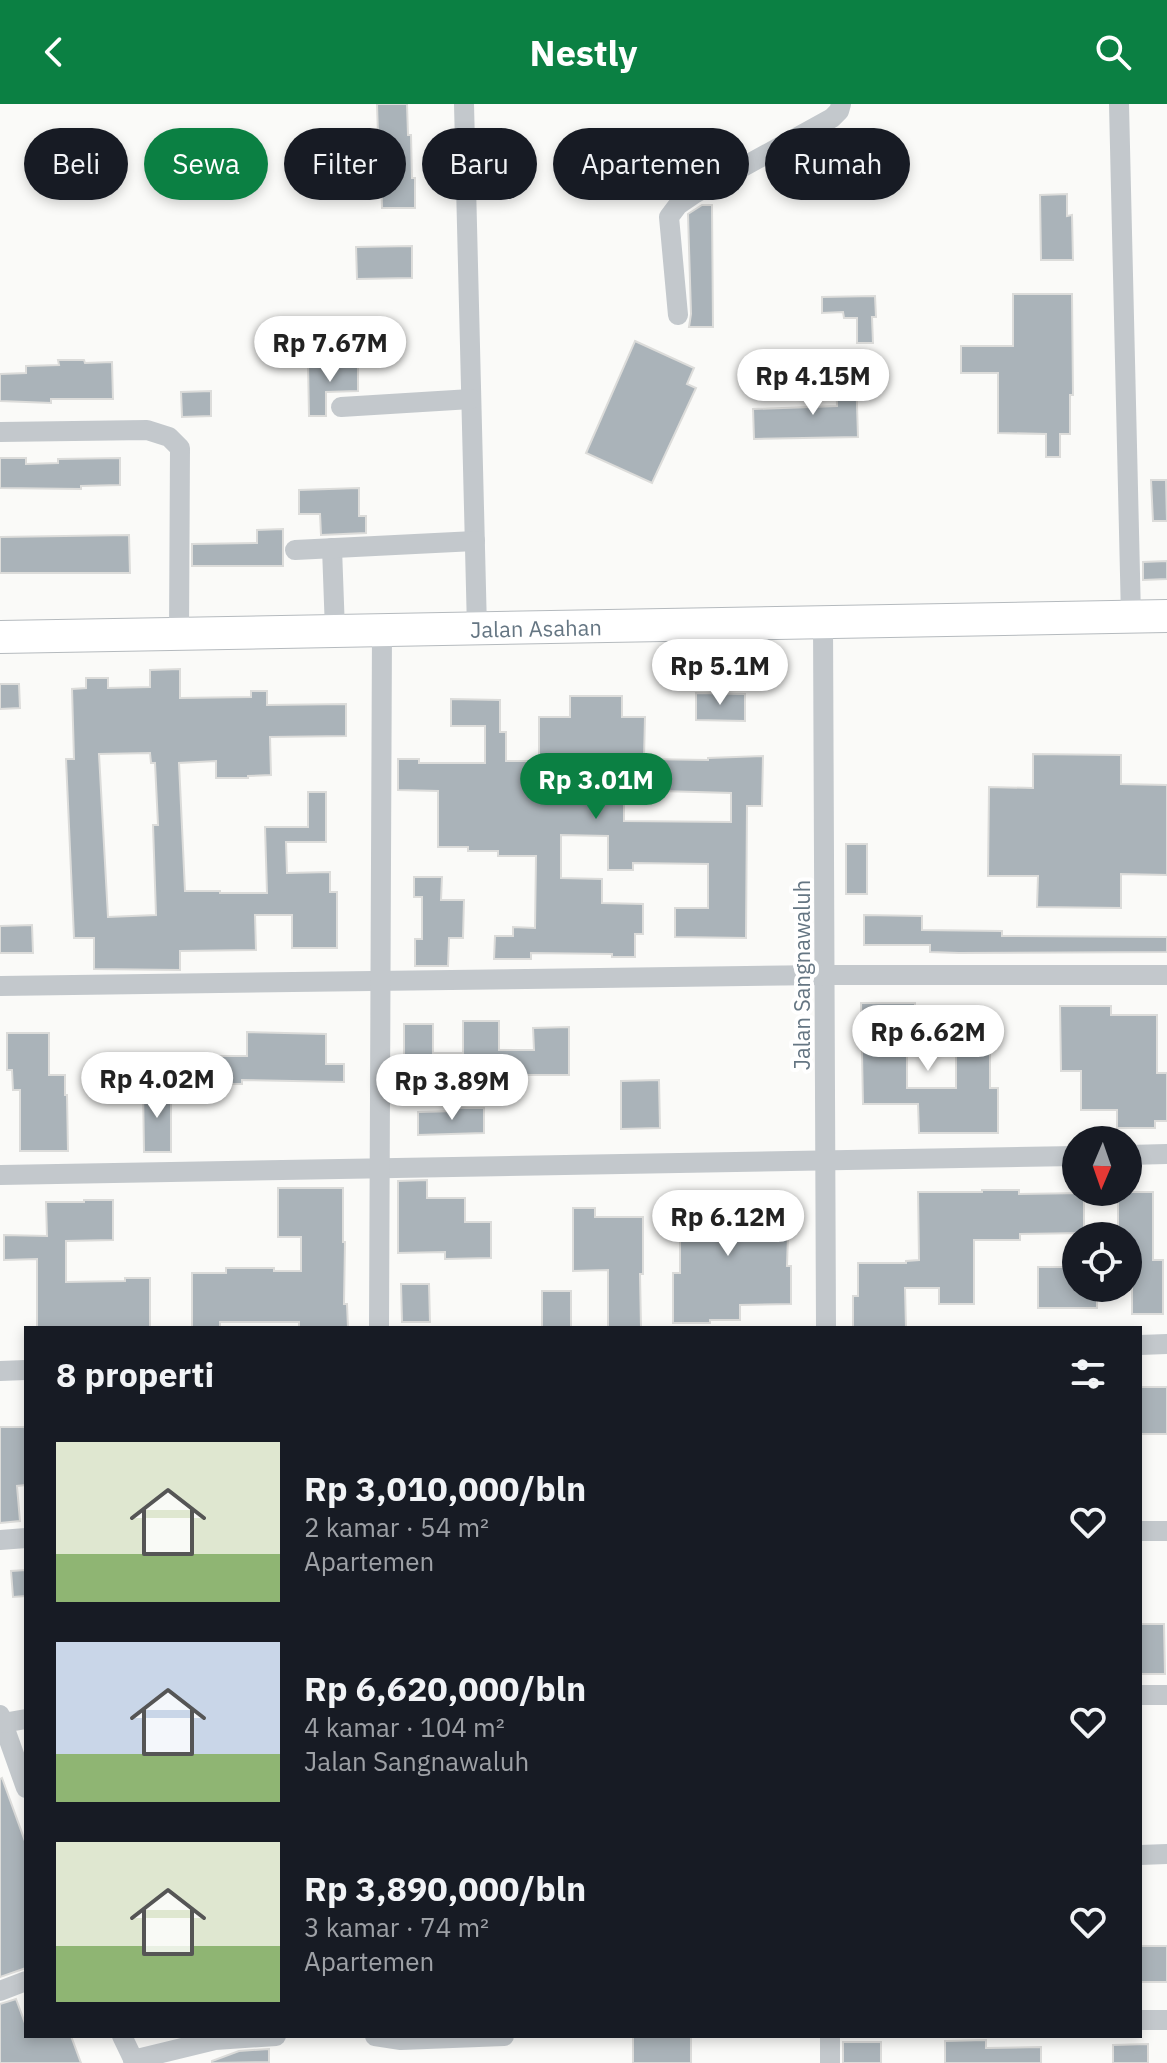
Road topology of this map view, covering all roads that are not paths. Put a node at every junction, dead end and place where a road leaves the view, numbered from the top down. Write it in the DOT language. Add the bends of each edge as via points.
graph roads {
  1 [pos="464,104"];
  2 [pos="841,104"];
  3 [pos="1119,104"];
  4 [pos="678,315"];
  5 [pos="471,399"];
  6 [pos="341,407"];
  7 [pos="0,432"];
  8 [pos="475,541"];
  9 [pos="332,548"];
  10 [pos="295,550"];
  11 [pos="1167,616"];
  12 [pos="1131,617"];
  13 [pos="823,622"];
  14 [pos="477,629"];
  15 [pos="382,630"];
  16 [pos="335,631"];
  17 [pos="179,634"];
  18 [pos="0,637"];
  19 [pos="825,975"];
  20 [pos="1167,975"];
  21 [pos="380,981"];
  22 [pos="0,986"];
  23 [pos="1167,1154"];
  24 [pos="1142,1155"];
  25 [pos="1062,1156"];
  26 [pos="826,1159"];
  27 [pos="380,1168"];
  28 [pos="0,1175"];
  29 [pos="379,1326"];
  30 [pos="826,1326"];
  31 [pos="1167,1344"];
  32 [pos="1142,1345"];
  33 [pos="24,1370"];
  34 [pos="0,1371"];
  35 [pos="1142,1531"];
  36 [pos="1167,1531"];
  37 [pos="24,1538"];
  38 [pos="0,1540"];
  39 [pos="1142,1695"];
  40 [pos="1167,1695"];
  41 [pos="1,1719"];
  42 [pos="24,1719"];
  43 [pos="24,1782"];
  44 [pos="1167,1854"];
  45 [pos="1142,1855"];
  46 [pos="24,1982"];
  47 [pos="0,1991"];
  48 [pos="1142,2020"];
  49 [pos="1167,2020"];
  50 [pos="123,2038"];
  51 [pos="246,2038"];
  52 [pos="388,2038"];
  53 [pos="452,2038"];
  54 [pos="830,2038"];
  55 [pos="134,2061"];
  56 [pos="830,2063"];
  1 -- 5 [label="street"];
  2 -- 4 [label="street" via="832,118 678,205 669,217"];
  3 -- 12 [label="street"];
  5 -- 6 [label="street"];
  5 -- 8 [label="street"];
  7 -- 17 [label="street" via="147,430 169,437 180,448"];
  8 -- 9 [label="street"];
  8 -- 14 [label="street"];
  9 -- 10 [label="street"];
  9 -- 16 [label="street"];
  11 -- 12 [label="main road, Jalan Asahan"];
  12 -- 13 [label="main road, Jalan Asahan"];
  13 -- 14 [label="main road, Jalan Asahan"];
  13 -- 19 [label="street, Jalan Sangnawaluh"];
  14 -- 15 [label="main road, Jalan Asahan"];
  15 -- 16 [label="main road, Jalan Asahan"];
  15 -- 21 [label="street"];
  16 -- 17 [label="main road, Jalan Asahan"];
  17 -- 18 [label="main road, Jalan Asahan"];
  19 -- 20 [label="street"];
  19 -- 21 [label="street"];
  19 -- 26 [label="street, Jalan Sangnawaluh"];
  21 -- 22 [label="street"];
  21 -- 27 [label="street"];
  23 -- 24 [label="street"];
  25 -- 26 [label="street"];
  26 -- 27 [label="street"];
  26 -- 30 [label="street, Jalan Sangnawaluh"];
  27 -- 28 [label="street"];
  27 -- 29 [label="street"];
  31 -- 32 [label="street"];
  33 -- 34 [label="street"];
  35 -- 36 [label="street"];
  37 -- 38 [label="street"];
  39 -- 40 [label="street"];
  41 -- 42 [label="street"];
  41 -- 43 [label="street"];
  44 -- 45 [label="street"];
  46 -- 47 [label="street"];
  48 -- 49 [label="street"];
  50 -- 55 [label="street"];
  51 -- 55 [label="street" via="215,2040"];
  52 -- 53 [label="street"];
  54 -- 56 [label="street"];
}
